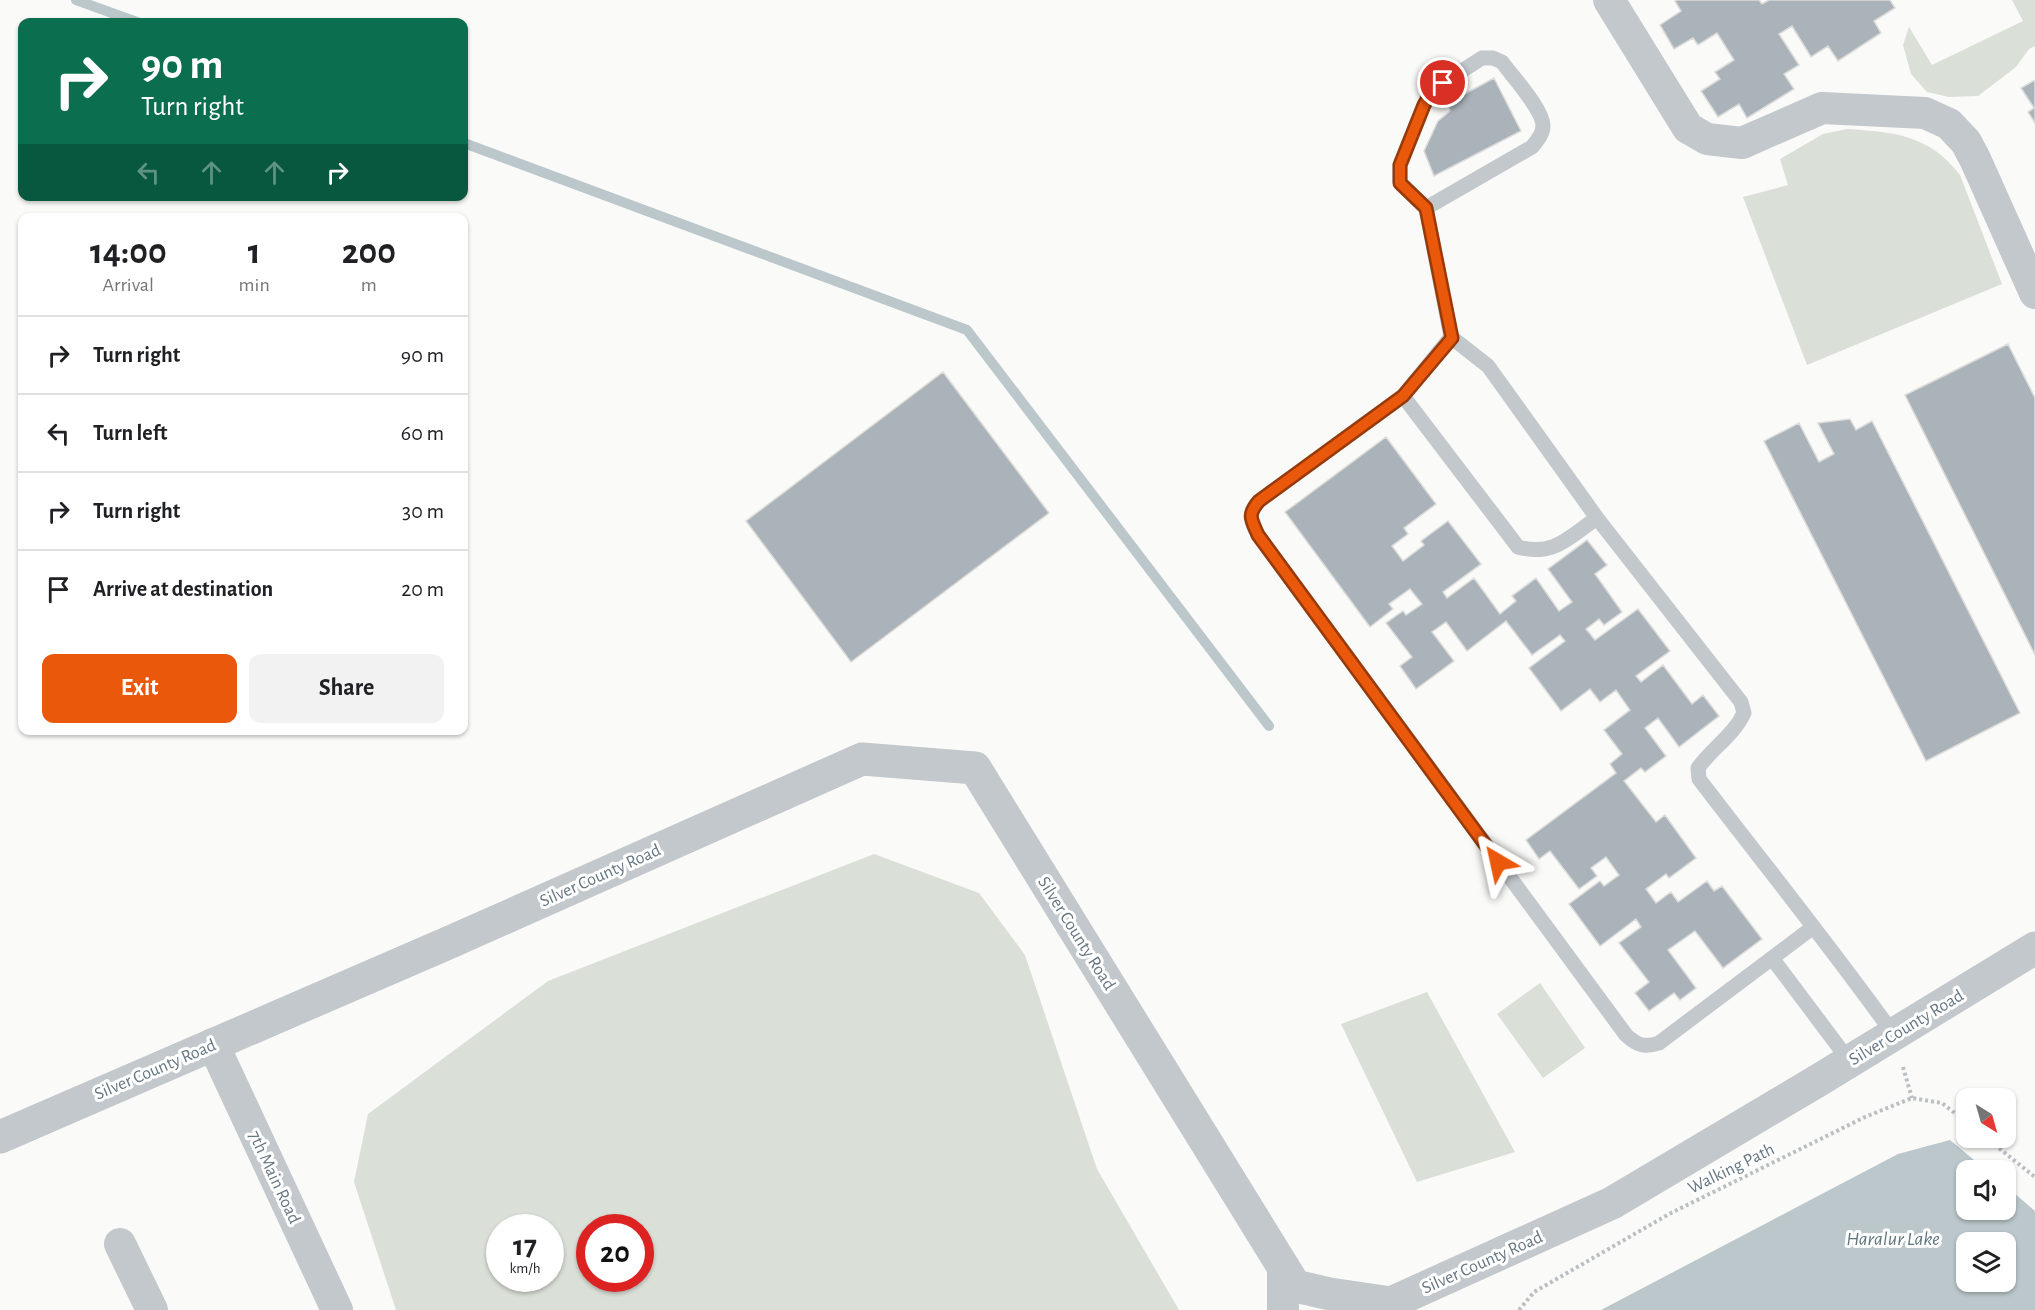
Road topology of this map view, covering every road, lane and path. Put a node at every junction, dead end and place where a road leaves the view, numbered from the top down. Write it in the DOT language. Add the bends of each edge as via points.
graph roads {
  1 [pos="1608,0"];
  2 [pos="1426,208"];
  3 [pos="2035,293"];
  4 [pos="1452,338"];
  5 [pos="1403,396"];
  6 [pos="1597,518"];
  7 [pos="1812,928"];
  8 [pos="2035,948"];
  9 [pos="1772,958"];
  10 [pos="1894,1035"];
  11 [pos="213,1044"];
  12 [pos="1850,1062"];
  13 [pos="1956,1114"];
  14 [pos="0,1137"];
  15 [pos="1999,1148"];
  16 [pos="2035,1177"];
  17 [pos="120,1244"];
  18 [pos="1283,1267"];
  19 [pos="1329,1302"];
  20 [pos="152,1310"];
  21 [pos="337,1310"];
  22 [pos="1283,1310"];
  23 [pos="1519,1310"];
  1 -- 3 [label="street" via="1688,128 1707,139 1742,143 1822,108 1925,113 1949,124 1971,151"];
  2 -- 2 [label="lane" via="1532,147 1539,138 1543,126 1540,114 1502,62 1482,58 1443,83 1424,105 1400,165 1400,183"];
  2 -- 4 [label="lane"];
  4 -- 5 [label="lane"];
  4 -- 6 [label="lane" via="1488,366"];
  5 -- 6 [label="lane" via="1518,547 1533,551 1551,549"];
  5 -- 9 [label="lane" via="1259,501 1251,510 1258,535 1635,1043 1647,1047 1659,1043"];
  6 -- 7 [label="lane" via="1741,702 1744,713 1738,725 1704,759 1698,768 1699,779"];
  7 -- 9 [label="lane"];
  7 -- 10 [label="lane"];
  8 -- 10 [label="street, Silver County Road"];
  9 -- 12 [label="lane"];
  10 -- 12 [label="street, Silver County Road"];
  11 -- 14 [label="street, Silver County Road"];
  11 -- 18 [label="street, Silver County Road" via="862,759 975,768"];
  11 -- 21 [label="street, 7th Main Road"];
  12 -- 19 [label="street, Silver County Road" via="1612,1203 1391,1303"];
  13 -- 23 [label="path, Walking Path" via="1942,1103 1912,1098 1865,1117 1669,1214 1534,1292"];
  15 -- 16 [label="path"];
  17 -- 20 [label="street"];
  18 -- 19 [label="street, Silver County Road" via="1295,1286"];
  18 -- 22 [label="street"];
}
